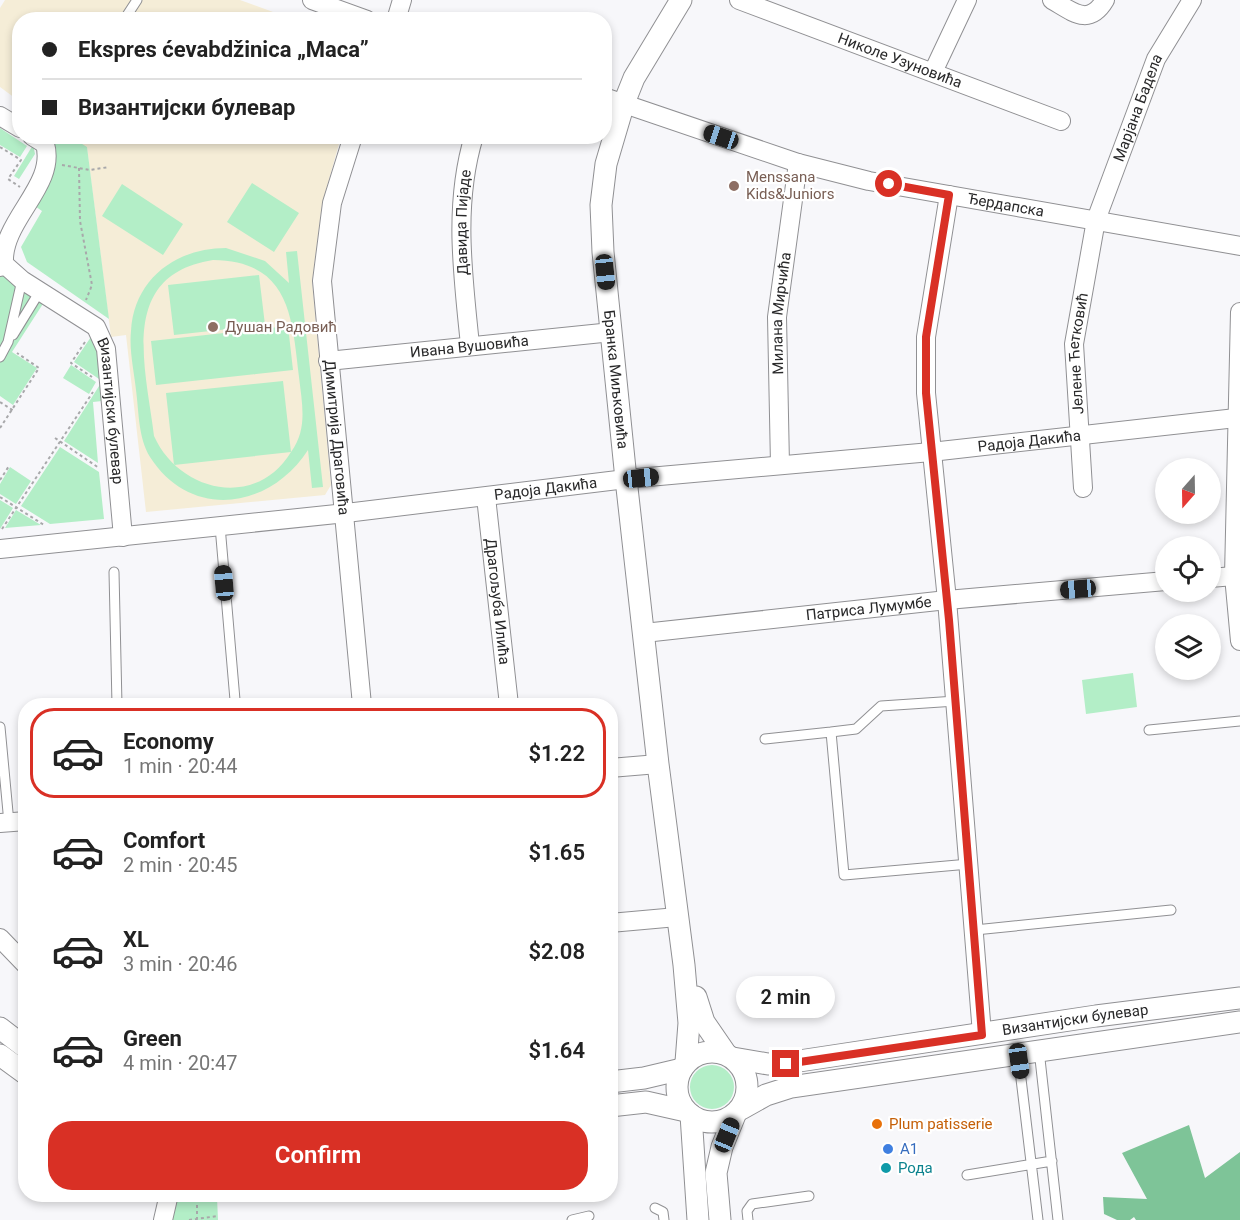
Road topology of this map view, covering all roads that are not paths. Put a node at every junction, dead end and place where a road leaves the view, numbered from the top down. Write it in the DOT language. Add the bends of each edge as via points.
graph roads {
  1 [pos="312,0"];
  2 [pos="681,0"];
  3 [pos="739,0"];
  4 [pos="967,0"];
  5 [pos="1052,0"];
  6 [pos="1105,0"];
  7 [pos="1192,0"];
  8 [pos="346,12"];
  9 [pos="933,72"];
  10 [pos="614,100"];
  11 [pos="612,116"];
  12 [pos="1061,121"];
  13 [pos="43,144"];
  14 [pos="350,144"];
  15 [pos="472,144"];
  16 [pos="608,144"];
  17 [pos="798,163"];
  18 [pos="949,195"];
  19 [pos="1096,220"];
  20 [pos="1240,246"];
  21 [pos="2,266"];
  22 [pos="22,279"];
  23 [pos="40,291"];
  24 [pos="1240,312"];
  25 [pos="612,332"];
  26 [pos="9,342"];
  27 [pos="470,345"];
  28 [pos="0,357"];
  29 [pos="328,361"];
  30 [pos="1236,418"];
  31 [pos="1078,434"];
  32 [pos="931,452"];
  33 [pos="780,465"];
  34 [pos="626,479"];
  35 [pos="1083,488"];
  36 [pos="486,497"];
  37 [pos="346,513"];
  38 [pos="220,526"];
  39 [pos="123,537"];
  40 [pos="0,549"];
  41 [pos="114,572"];
  42 [pos="1234,576"];
  43 [pos="1221,577"];
  44 [pos="1155,582"];
  45 [pos="947,600"];
  46 [pos="644,633"];
  47 [pos="1240,641"];
  48 [pos="117,698"];
  49 [pos="235,698"];
  50 [pos="361,698"];
  51 [pos="508,698"];
  52 [pos="956,701"];
  53 [pos="1240,721"];
  54 [pos="0,727"];
  55 [pos="1149,730"];
  56 [pos="831,732"];
  57 [pos="765,739"];
  58 [pos="658,764"];
  59 [pos="618,767"];
  60 [pos="11,822"];
  61 [pos="969,864"];
  62 [pos="1171,910"];
  63 [pos="676,917"];
  64 [pos="618,922"];
  65 [pos="975,930"];
  66 [pos="0,938"];
  67 [pos="18,957"];
  68 [pos="684,965"];
  69 [pos="1240,998"];
  70 [pos="1240,1022"];
  71 [pos="0,1028"];
  72 [pos="982,1035"];
  73 [pos="18,1042"];
  74 [pos="1039,1050"];
  75 [pos="1018,1052"];
  76 [pos="0,1055"];
  77 [pos="730,1056"];
  78 [pos="684,1066"];
  79 [pos="18,1068"];
  80 [pos="618,1081"];
  81 [pos="618,1105"];
  82 [pos="738,1112"];
  83 [pos="688,1113"];
  84 [pos="1052,1161"];
  85 [pos="1032,1164"];
  86 [pos="967,1174"];
  87 [pos="809,1196"];
  88 [pos="167,1202"];
  89 [pos="655,1208"];
  90 [pos="589,1216"];
  91 [pos="693,1219"];
  92 [pos="163,1220"];
  93 [pos="572,1220"];
  94 [pos="664,1220"];
  95 [pos="720,1220"];
  96 [pos="748,1220"];
  97 [pos="1038,1220"];
  98 [pos="1058,1220"];
  1 -- 8 [label="street"];
  2 -- 10 [label="street, Бранка Миљковића" via="634,78"];
  3 -- 9 [label="street, Николе Узуновића"];
  4 -- 9 [label="street"];
  5 -- 6 [label="street" via="1075,14 1087,16"];
  7 -- 19 [label="street, Марјана Бадела" via="1156,59"];
  9 -- 12 [label="street, Николе Узуновића"];
  10 -- 11 [label="street, Бранка Миљковића"];
  10 -- 17 [label="street, Ђердапска"];
  13 -- 21 [label="street, Византијски булевар" via="41,179 9,235"];
  14 -- 29 [label="street, Димитрија Драговића" via="332,203 322,281"];
  15 -- 27 [label="street, Давида Пијаде" via="461,213"];
  16 -- 25 [label="street, Бранка Миљковића" via="601,205"];
  17 -- 18 [label="street, Ђердапска"];
  17 -- 33 [label="street, Милана Мирчића" via="777,317"];
  18 -- 19 [label="street, Ђердапска"];
  18 -- 32 [label="street" via="926,337"];
  19 -- 20 [label="street, Ђердапска"];
  19 -- 31 [label="street, Јелене Ћетковић" via="1074,344"];
  21 -- 22 [label="street, Византијски булевар"];
  22 -- 23 [label="street, Византијски булевар"];
  22 -- 26 [label="lane"];
  23 -- 26 [label="lane"];
  23 -- 39 [label="street, Византијски булевар" via="99,330 106,349 104,375"];
  24 -- 30 [label="street"];
  25 -- 27 [label="street, Ивана Вушовића"];
  25 -- 34 [label="street, Бранка Миљковића"];
  26 -- 28 [label="lane"];
  27 -- 29 [label="street, Ивана Вушовића"];
  29 -- 37 [label="street, Димитрија Драговића"];
  30 -- 31 [label="street, Радоја Дакића"];
  30 -- 42 [label="street"];
  31 -- 32 [label="street, Радоја Дакића"];
  31 -- 35 [label="street, Јелене Ћетковић"];
  32 -- 33 [label="street, Радоја Дакића"];
  32 -- 45 [label="street"];
  33 -- 34 [label="street, Радоја Дакића"];
  34 -- 36 [label="street, Радоја Дакића"];
  34 -- 46 [label="street, Бранка Миљковића"];
  36 -- 37 [label="street, Радоја Дакића"];
  36 -- 51 [label="street, Драгољуба Илића"];
  37 -- 38 [label="street, Радоја Дакића"];
  37 -- 50 [label="street, Димитрија Драговића"];
  38 -- 39 [label="street, Радоја Дакића"];
  38 -- 49 [label="lane"];
  39 -- 40 [label="street, Радоја Дакића"];
  41 -- 48 [label="lane"];
  42 -- 43 [label="street"];
  42 -- 47 [label="street"];
  44 -- 45 [label="street, Патриса Лумумбе"];
  45 -- 46 [label="street, Патриса Лумумбе"];
  45 -- 52 [label="street"];
  46 -- 58 [label="street, Бранка Миљковића"];
  52 -- 56 [label="lane" via="881,706 856,729"];
  52 -- 61 [label="street"];
  53 -- 55 [label="lane"];
  54 -- 60 [label="lane"];
  56 -- 57 [label="lane"];
  56 -- 61 [label="lane" via="844,875"];
  58 -- 59 [label="street"];
  58 -- 63 [label="street, Бранка Миљковића"];
  61 -- 65 [label="street"];
  62 -- 65 [label="lane"];
  63 -- 64 [label="street"];
  63 -- 68 [label="street, Бранка Миљковића"];
  65 -- 72 [label="street"];
  66 -- 67 [label="street"];
  68 -- 77 [label="street, Бранка Миљковића" via="704,1022"];
  68 -- 78 [label="street, Бранка Миљковића" via="689,1023"];
  69 -- 72 [label="street, Византијски булевар"];
  70 -- 74 [label="street, Византијски булевар"];
  71 -- 73 [label="street"];
  72 -- 77 [label="street, Византијски булевар" via="786,1064"];
  74 -- 75 [label="street, Византијски булевар"];
  74 -- 84 [label="lane"];
  75 -- 82 [label="street, Византијски булевар" via="781,1089"];
  75 -- 85 [label="lane"];
  76 -- 79 [label="street"];
  77 -- 78 [label="street" via="705,1052"];
  77 -- 82 [label="street" via="740,1065 748,1082 748,1092"];
  78 -- 80 [label="street"];
  78 -- 83 [label="street" via="677,1095"];
  81 -- 83 [label="street" via="646,1102"];
  82 -- 83 [label="street" via="713,1123"];
  82 -- 95 [label="street" via="722,1147 716,1173"];
  83 -- 91 [label="street" via="696,1198"];
  84 -- 85 [label="lane"];
  84 -- 98 [label="lane"];
  85 -- 86 [label="lane"];
  85 -- 97 [label="lane"];
  87 -- 96 [label="lane" via="752,1204 747,1211"];
  88 -- 92 [label="street"];
  89 -- 94 [label="lane" via="663,1212"];
  90 -- 93 [label="lane"];
}
